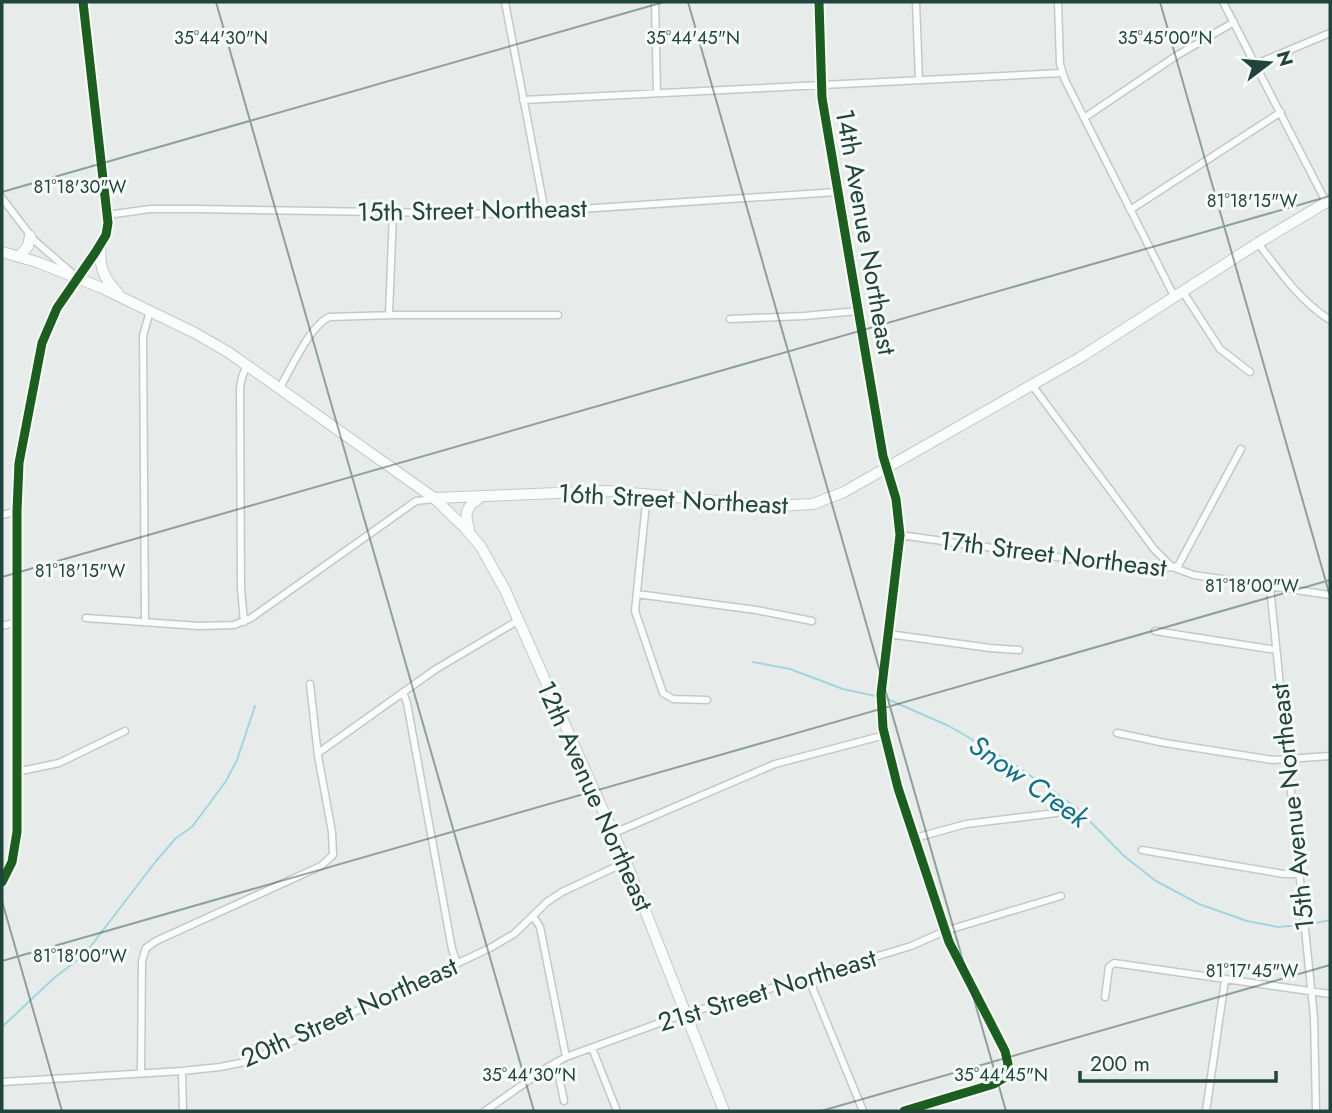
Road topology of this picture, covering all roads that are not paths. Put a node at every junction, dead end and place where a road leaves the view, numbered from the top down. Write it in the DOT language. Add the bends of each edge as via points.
graph roads {
  1 [pos="83,2"];
  2 [pos="505,2"];
  3 [pos="654,2"];
  4 [pos="819,2"];
  5 [pos="916,2"];
  6 [pos="1058,2"];
  7 [pos="1223,2"];
  8 [pos="1234,22"];
  9 [pos="1330,33"];
  10 [pos="1256,64"];
  11 [pos="1062,73"];
  12 [pos="919,80"];
  13 [pos="822,85"];
  14 [pos="657,93"];
  15 [pos="523,100"];
  16 [pos="1281,112"];
  17 [pos="1084,118"];
  18 [pos="837,192"];
  19 [pos="2,198"];
  20 [pos="1328,201"];
  21 [pos="1130,210"];
  22 [pos="545,212"];
  23 [pos="393,213"];
  24 [pos="107,215"];
  25 [pos="30,236"];
  26 [pos="101,243"];
  27 [pos="1258,243"];
  28 [pos="2,252"];
  29 [pos="19,257"];
  30 [pos="78,277"];
  31 [pos="1179,295"];
  32 [pos="124,298"];
  33 [pos="150,311"];
  34 [pos="858,311"];
  35 [pos="389,315"];
  36 [pos="558,315"];
  37 [pos="730,319"];
  38 [pos="1330,320"];
  39 [pos="247,366"];
  40 [pos="1250,372"];
  41 [pos="1032,386"];
  42 [pos="279,389"];
  43 [pos="1241,449"];
  44 [pos="888,468"];
  45 [pos="647,493"];
  46 [pos="484,496"];
  47 [pos="435,498"];
  48 [pos="17,511"];
  49 [pos="2,515"];
  50 [pos="471,535"];
  51 [pos="900,535"];
  52 [pos="1172,567"];
  53 [pos="1270,587"];
  54 [pos="637,594"];
  55 [pos="1330,596"];
  56 [pos="86,618"];
  57 [pos="519,620"];
  58 [pos="145,621"];
  59 [pos="812,621"];
  60 [pos="17,622"];
  61 [pos="244,622"];
  62 [pos="2,626"];
  63 [pos="1155,631"];
  64 [pos="888,634"];
  65 [pos="1018,650"];
  66 [pos="1276,650"];
  67 [pos="310,684"];
  68 [pos="403,692"];
  69 [pos="707,700"];
  70 [pos="125,731"];
  71 [pos="1117,733"];
  72 [pos="885,735"];
  73 [pos="318,754"];
  74 [pos="1330,756"];
  75 [pos="1287,760"];
  76 [pos="16,772"];
  77 [pos="1056,813"];
  78 [pos="614,833"];
  79 [pos="915,838"];
  80 [pos="1142,850"];
  81 [pos="626,862"];
  82 [pos="1299,874"];
  83 [pos="2,882"];
  84 [pos="1061,897"];
  85 [pos="533,916"];
  86 [pos="945,931"];
  87 [pos="457,963"];
  88 [pos="808,977"];
  89 [pos="1225,980"];
  90 [pos="1312,992"];
  91 [pos="1330,994"];
  92 [pos="1105,997"];
  93 [pos="686,1014"];
  94 [pos="592,1048"];
  95 [pos="566,1057"];
  96 [pos="556,1062"];
  97 [pos="182,1071"];
  98 [pos="141,1072"];
  99 [pos="2,1082"];
  100 [pos="564,1101"];
  101 [pos="183,1111"];
  102 [pos="485,1111"];
  103 [pos="617,1111"];
  104 [pos="724,1111"];
  105 [pos="863,1111"];
  106 [pos="904,1111"];
  107 [pos="1206,1111"];
  108 [pos="1316,1111"];
  1 -- 24 [label="street"];
  2 -- 15 [label="street"];
  3 -- 14 [label="street"];
  4 -- 13 [label="street, 14th Avenue Northeast"];
  5 -- 12 [label="street"];
  6 -- 11 [label="street"];
  7 -- 8 [label="street"];
  8 -- 10 [label="street"];
  8 -- 17 [label="street"];
  9 -- 10 [label="street"];
  10 -- 16 [label="street"];
  11 -- 12 [label="street"];
  11 -- 17 [label="street"];
  12 -- 13 [label="street"];
  13 -- 14 [label="street"];
  13 -- 18 [label="street, 14th Avenue Northeast"];
  14 -- 15 [label="street"];
  15 -- 22 [label="street"];
  16 -- 20 [label="street"];
  16 -- 21 [label="street"];
  17 -- 21 [label="street"];
  18 -- 22 [label="street, 15th Street Northeast"];
  18 -- 34 [label="street, 14th Avenue Northeast"];
  19 -- 25 [label="street"];
  20 -- 27 [label="main road, 16th Street Northeast"];
  21 -- 31 [label="street"];
  22 -- 23 [label="street, 15th Street Northeast"];
  23 -- 24 [label="street, 15th Street Northeast" via="150,209"];
  23 -- 35 [label="street"];
  24 -- 26 [label="street"];
  25 -- 29 [label="main road"];
  25 -- 30 [label="street"];
  26 -- 30 [label="street"];
  26 -- 32 [label="main road" via="105,276"];
  27 -- 31 [label="main road, 16th Street Northeast"];
  27 -- 38 [label="street" via="1291,287"];
  28 -- 29 [label="main road"];
  29 -- 30 [label="main road"];
  30 -- 32 [label="main road"];
  30 -- 48 [label="street" via="57,308 42,343 19,463"];
  31 -- 40 [label="street" via="1220,349"];
  31 -- 41 [label="main road, 16th Street Northeast"];
  32 -- 33 [label="main road"];
  33 -- 39 [label="main road"];
  33 -- 58 [label="street" via="143,336"];
  34 -- 37 [label="street"];
  34 -- 44 [label="street, 14th Avenue Northeast"];
  35 -- 36 [label="street"];
  35 -- 42 [label="street" via="323,320"];
  39 -- 42 [label="main road"];
  39 -- 61 [label="street" via="240,388"];
  41 -- 44 [label="main road, 16th Street Northeast"];
  41 -- 52 [label="street"];
  42 -- 47 [label="main road"];
  43 -- 52 [label="street" via="1178,566"];
  44 -- 45 [label="main road, 16th Street Northeast" via="834,497 797,506"];
  44 -- 51 [label="street, 14th Avenue Northeast"];
  45 -- 46 [label="main road, 16th Street Northeast"];
  45 -- 54 [label="street"];
  46 -- 47 [label="main road, 16th Street Northeast"];
  46 -- 50 [label="main road" via="467,509"];
  47 -- 50 [label="main road, 12th Avenue Northeast"];
  47 -- 61 [label="street" via="416,501"];
  48 -- 49 [label="street"];
  48 -- 60 [label="street"];
  50 -- 57 [label="main road, 12th Avenue Northeast" via="493,566"];
  51 -- 52 [label="street, 17th Street Northeast" via="1149,569"];
  51 -- 64 [label="street, 14th Avenue Northeast"];
  52 -- 53 [label="street, 17th Street Northeast"];
  53 -- 55 [label="street, 17th Street Northeast"];
  53 -- 66 [label="street, 15th Avenue Northeast"];
  54 -- 59 [label="street"];
  54 -- 69 [label="street" via="637,619 662,691 670,699"];
  56 -- 58 [label="street"];
  57 -- 68 [label="street"];
  57 -- 78 [label="main road, 12th Avenue Northeast"];
  58 -- 61 [label="street" via="199,626"];
  60 -- 62 [label="street"];
  60 -- 76 [label="street"];
  63 -- 66 [label="street"];
  64 -- 65 [label="street"];
  64 -- 72 [label="street, 14th Avenue Northeast" via="881,694"];
  66 -- 75 [label="street, 15th Avenue Northeast"];
  67 -- 73 [label="street"];
  68 -- 73 [label="street"];
  68 -- 87 [label="street"];
  70 -- 76 [label="street" via="59,763"];
  71 -- 75 [label="street"];
  72 -- 78 [label="street" via="775,764"];
  72 -- 79 [label="street, 14th Avenue Northeast"];
  73 -- 98 [label="street" via="332,832 331,858 145,950"];
  74 -- 75 [label="street"];
  75 -- 82 [label="street, 15th Avenue Northeast"];
  76 -- 83 [label="street" via="16,841"];
  77 -- 79 [label="street" via="965,824"];
  78 -- 81 [label="main road, 12th Avenue Northeast"];
  79 -- 86 [label="street, 14th Avenue Northeast"];
  80 -- 82 [label="street"];
  81 -- 85 [label="street, 20th Street Northeast" via="562,892"];
  81 -- 93 [label="main road, 12th Avenue Northeast"];
  82 -- 90 [label="street, 15th Avenue Northeast"];
  84 -- 86 [label="street, 21st Street Northeast"];
  85 -- 87 [label="street, 20th Street Northeast" via="506,939"];
  85 -- 95 [label="street" via="540,927"];
  86 -- 88 [label="street, 21st Street Northeast"];
  86 -- 106 [label="street, 14th Avenue Northeast" via="1005,1051 1006,1074 994,1084"];
  87 -- 97 [label="street, 20th Street Northeast" via="266,1055 238,1064"];
  88 -- 93 [label="street, 21st Street Northeast"];
  88 -- 105 [label="street"];
  89 -- 90 [label="street"];
  89 -- 92 [label="street" via="1114,963 1109,967"];
  89 -- 107 [label="street"];
  90 -- 91 [label="street"];
  90 -- 108 [label="street, 15th Avenue Northeast"];
  93 -- 94 [label="street, 21st Street Northeast"];
  93 -- 104 [label="main road, 12th Avenue Northeast"];
  94 -- 95 [label="street, 21st Street Northeast"];
  94 -- 103 [label="street"];
  95 -- 96 [label="street, 21st Street Northeast"];
  96 -- 100 [label="street"];
  96 -- 102 [label="street, 21st Street Northeast"];
  97 -- 98 [label="street, 20th Street Northeast"];
  97 -- 101 [label="street"];
  98 -- 99 [label="street, 20th Street Northeast"];
}
